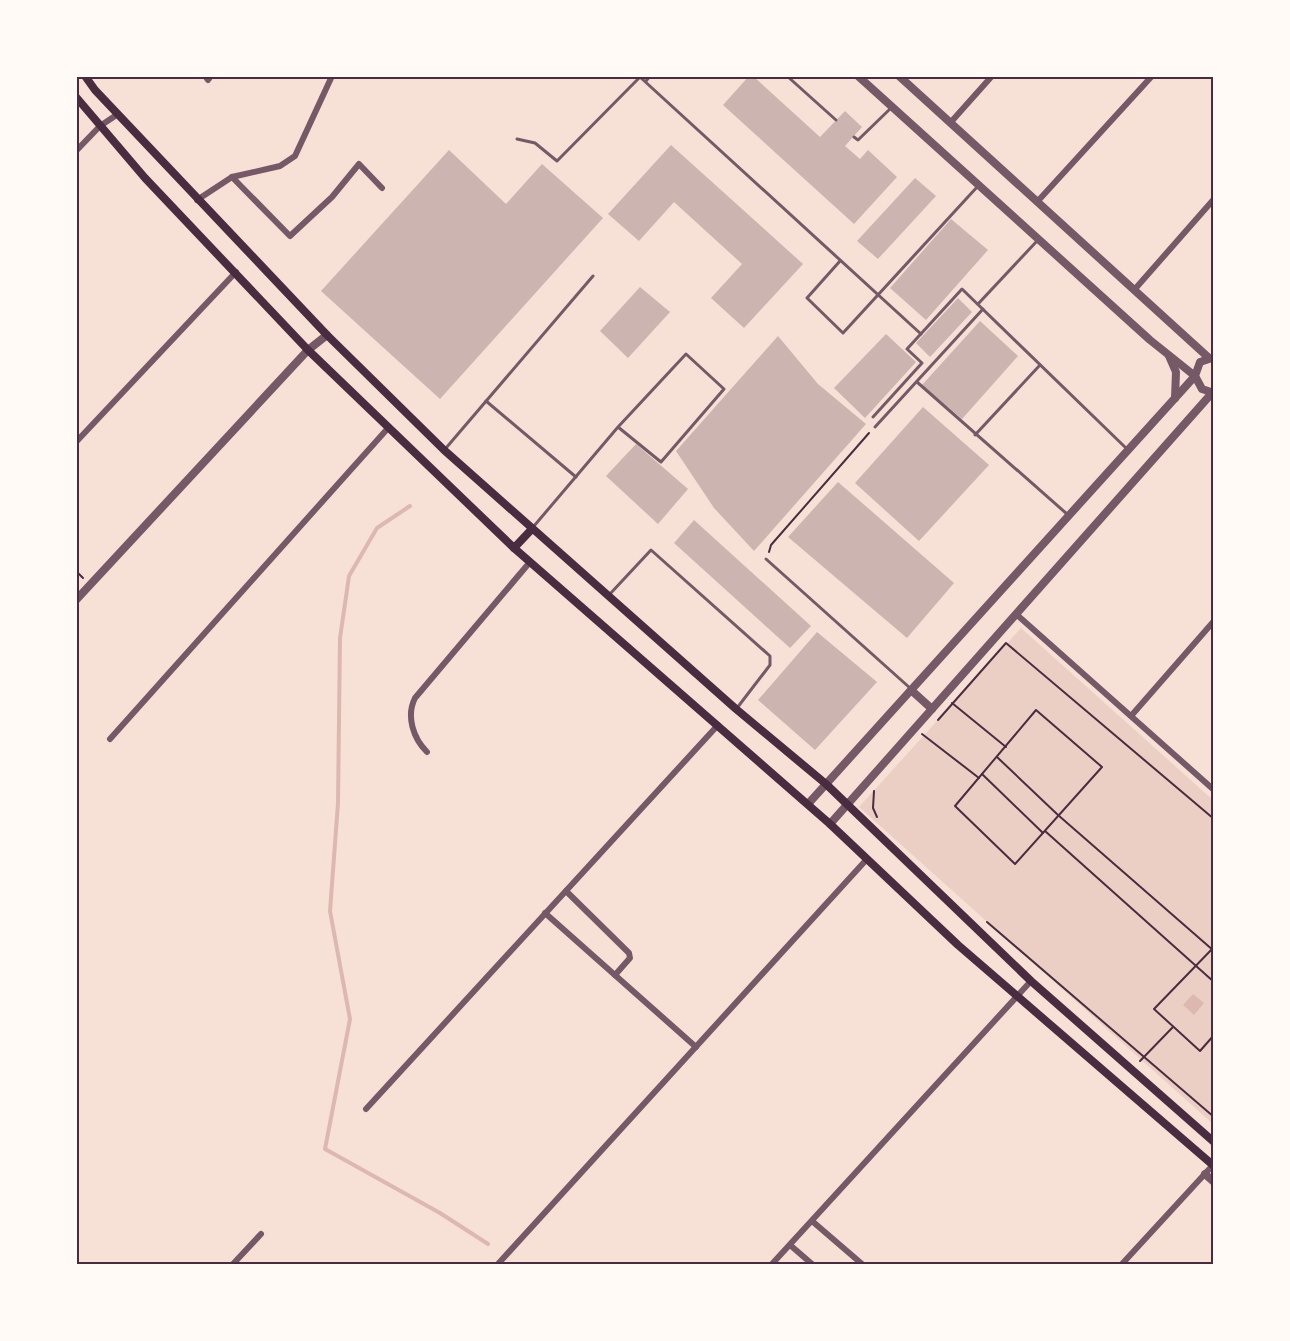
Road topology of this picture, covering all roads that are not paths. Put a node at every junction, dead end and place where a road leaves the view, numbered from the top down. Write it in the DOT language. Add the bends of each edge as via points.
graph roads {
  1 [pos="85,76"];
  2 [pos="205,76"];
  3 [pos="211,76"];
  4 [pos="332,76"];
  5 [pos="650,76"];
  6 [pos="787,76"];
  7 [pos="858,76"];
  8 [pos="899,76"];
  9 [pos="992,76"];
  10 [pos="1152,76"];
  11 [pos="640,77"];
  12 [pos="646,81"];
  13 [pos="76,97"];
  14 [pos="892,107"];
  15 [pos="118,114"];
  16 [pos="836,120"];
  17 [pos="951,122"];
  18 [pos="100,126"];
  19 [pos="854,136"];
  20 [pos="517,139"];
  21 [pos="76,151"];
  22 [pos="232,177"];
  23 [pos="979,185"];
  24 [pos="382,188"];
  25 [pos="1214,199"];
  26 [pos="197,200"];
  27 [pos="1037,202"];
  28 [pos="1038,239"];
  29 [pos="840,261"];
  30 [pos="236,272"];
  31 [pos="593,276"];
  32 [pos="1135,289"];
  33 [pos="879,294"];
  34 [pos="978,304"];
  35 [pos="983,309"];
  36 [pos="921,334"];
  37 [pos="327,335"];
  38 [pos="308,350"];
  39 [pos="1169,355"];
  40 [pos="1211,358"];
  41 [pos="1040,365"];
  42 [pos="1195,376"];
  43 [pos="917,382"];
  44 [pos="1213,393"];
  45 [pos="1175,398"];
  46 [pos="486,401"];
  47 [pos="873,417"];
  48 [pos="389,427"];
  49 [pos="618,427"];
  50 [pos="875,427"];
  51 [pos="975,435"];
  52 [pos="76,442"];
  53 [pos="444,450"];
  54 [pos="1129,451"];
  55 [pos="577,478"];
  56 [pos="1068,516"];
  57 [pos="531,530"];
  58 [pos="514,548"];
  59 [pos="766,559"];
  60 [pos="530,562"];
  61 [pos="609,595"];
  62 [pos="76,600"];
  63 [pos="1016,614"];
  64 [pos="1214,621"];
  65 [pos="911,690"];
  66 [pos="932,709"];
  67 [pos="736,710"];
  68 [pos="1131,716"];
  69 [pos="718,725"];
  70 [pos="110,739"];
  71 [pos="427,752"];
  72 [pos="826,784"];
  73 [pos="1214,790"];
  74 [pos="808,804"];
  75 [pos="847,804"];
  76 [pos="830,824"];
  77 [pos="867,859"];
  78 [pos="566,891"];
  79 [pos="545,913"];
  80 [pos="615,975"];
  81 [pos="1032,981"];
  82 [pos="1018,997"];
  83 [pos="696,1047"];
  84 [pos="366,1109"];
  85 [pos="1214,1142"];
  86 [pos="1213,1166"];
  87 [pos="1205,1174"];
  88 [pos="1214,1182"];
  89 [pos="812,1221"];
  90 [pos="261,1234"];
  91 [pos="790,1245"];
  92 [pos="233,1264"];
  93 [pos="498,1264"];
  94 [pos="772,1264"];
  95 [pos="812,1264"];
  96 [pos="862,1264"];
  97 [pos="1122,1264"];
  1 -- 15 [label="main road"];
  2 -- 3 [label="street" via="208,80"];
  4 -- 22 [label="street" via="296,156 280,166"];
  5 -- 12 [label="lane"];
  6 -- 16 [label="lane"];
  7 -- 14 [label="street"];
  8 -- 17 [label="street"];
  9 -- 17 [label="street"];
  10 -- 27 [label="street"];
  11 -- 12 [label="lane"];
  11 -- 20 [label="lane" via="557,161 535,143"];
  12 -- 29 [label="lane"];
  13 -- 18 [label="main road"];
  14 -- 19 [label="lane" via="858,140"];
  14 -- 23 [label="street"];
  15 -- 18 [label="street"];
  15 -- 26 [label="main road"];
  17 -- 27 [label="street"];
  18 -- 21 [label="street"];
  18 -- 30 [label="main road"];
  22 -- 24 [label="street" via="290,236 332,197 359,164"];
  22 -- 26 [label="street"];
  23 -- 28 [label="street"];
  23 -- 33 [label="lane"];
  25 -- 32 [label="street"];
  26 -- 37 [label="main road"];
  27 -- 32 [label="street"];
  28 -- 34 [label="lane"];
  28 -- 39 [label="street"];
  29 -- 33 [label="lane"];
  29 -- 33 [label="lane" via="807,298 843,333"];
  30 -- 38 [label="main road"];
  30 -- 52 [label="street"];
  31 -- 46 [label="lane"];
  32 -- 40 [label="street"];
  33 -- 36 [label="lane"];
  34 -- 35 [label="lane"];
  34 -- 36 [label="lane" via="962,289"];
  35 -- 41 [label="lane"];
  35 -- 43 [label="lane"];
  36 -- 47 [label="lane" via="907,348 922,363"];
  37 -- 38 [label="street"];
  37 -- 53 [label="main road"];
  38 -- 48 [label="main road"];
  38 -- 62 [label="street"];
  39 -- 42 [label="street"];
  39 -- 45 [label="street" via="1176,372"];
  40 -- 42 [label="street" via="1200,362"];
  41 -- 51 [label="lane"];
  41 -- 54 [label="lane"];
  42 -- 44 [label="street" via="1198,386"];
  42 -- 45 [label="street"];
  43 -- 50 [label="lane"];
  43 -- 51 [label="lane"];
  44 -- 63 [label="street"];
  45 -- 54 [label="street"];
  46 -- 53 [label="lane"];
  46 -- 55 [label="lane"];
  48 -- 58 [label="main road"];
  48 -- 70 [label="street"];
  49 -- 49 [label="lane" via="686,354 724,389 661,462"];
  49 -- 55 [label="lane"];
  51 -- 56 [label="lane"];
  53 -- 57 [label="main road"];
  54 -- 56 [label="street"];
  55 -- 57 [label="lane"];
  56 -- 65 [label="street"];
  57 -- 58 [label="main road"];
  57 -- 61 [label="main road"];
  58 -- 60 [label="main road"];
  59 -- 65 [label="lane"];
  60 -- 69 [label="main road"];
  60 -- 71 [label="street" via="410,707 415,737"];
  61 -- 67 [label="main road"];
  61 -- 67 [label="lane" via="651,550 770,656 770,665"];
  63 -- 66 [label="street"];
  63 -- 68 [label="street"];
  64 -- 68 [label="street"];
  65 -- 66 [label="street"];
  65 -- 72 [label="street"];
  66 -- 75 [label="street"];
  67 -- 72 [label="main road"];
  68 -- 73 [label="street"];
  69 -- 74 [label="main road"];
  69 -- 78 [label="street"];
  72 -- 74 [label="street"];
  72 -- 75 [label="main road"];
  74 -- 76 [label="main road"];
  75 -- 76 [label="street"];
  75 -- 81 [label="main road"];
  76 -- 77 [label="main road"];
  77 -- 82 [label="main road"];
  77 -- 83 [label="street"];
  78 -- 79 [label="street"];
  78 -- 80 [label="street" via="629,952 630,958"];
  79 -- 80 [label="street"];
  79 -- 84 [label="street"];
  80 -- 83 [label="street"];
  81 -- 82 [label="street"];
  81 -- 85 [label="main road"];
  82 -- 86 [label="main road"];
  82 -- 89 [label="street"];
  83 -- 93 [label="street"];
  86 -- 87 [label="street"];
  87 -- 88 [label="street"];
  87 -- 97 [label="street"];
  89 -- 91 [label="street"];
  89 -- 96 [label="street"];
  90 -- 92 [label="street"];
  91 -- 94 [label="street"];
  91 -- 95 [label="street"];
}
